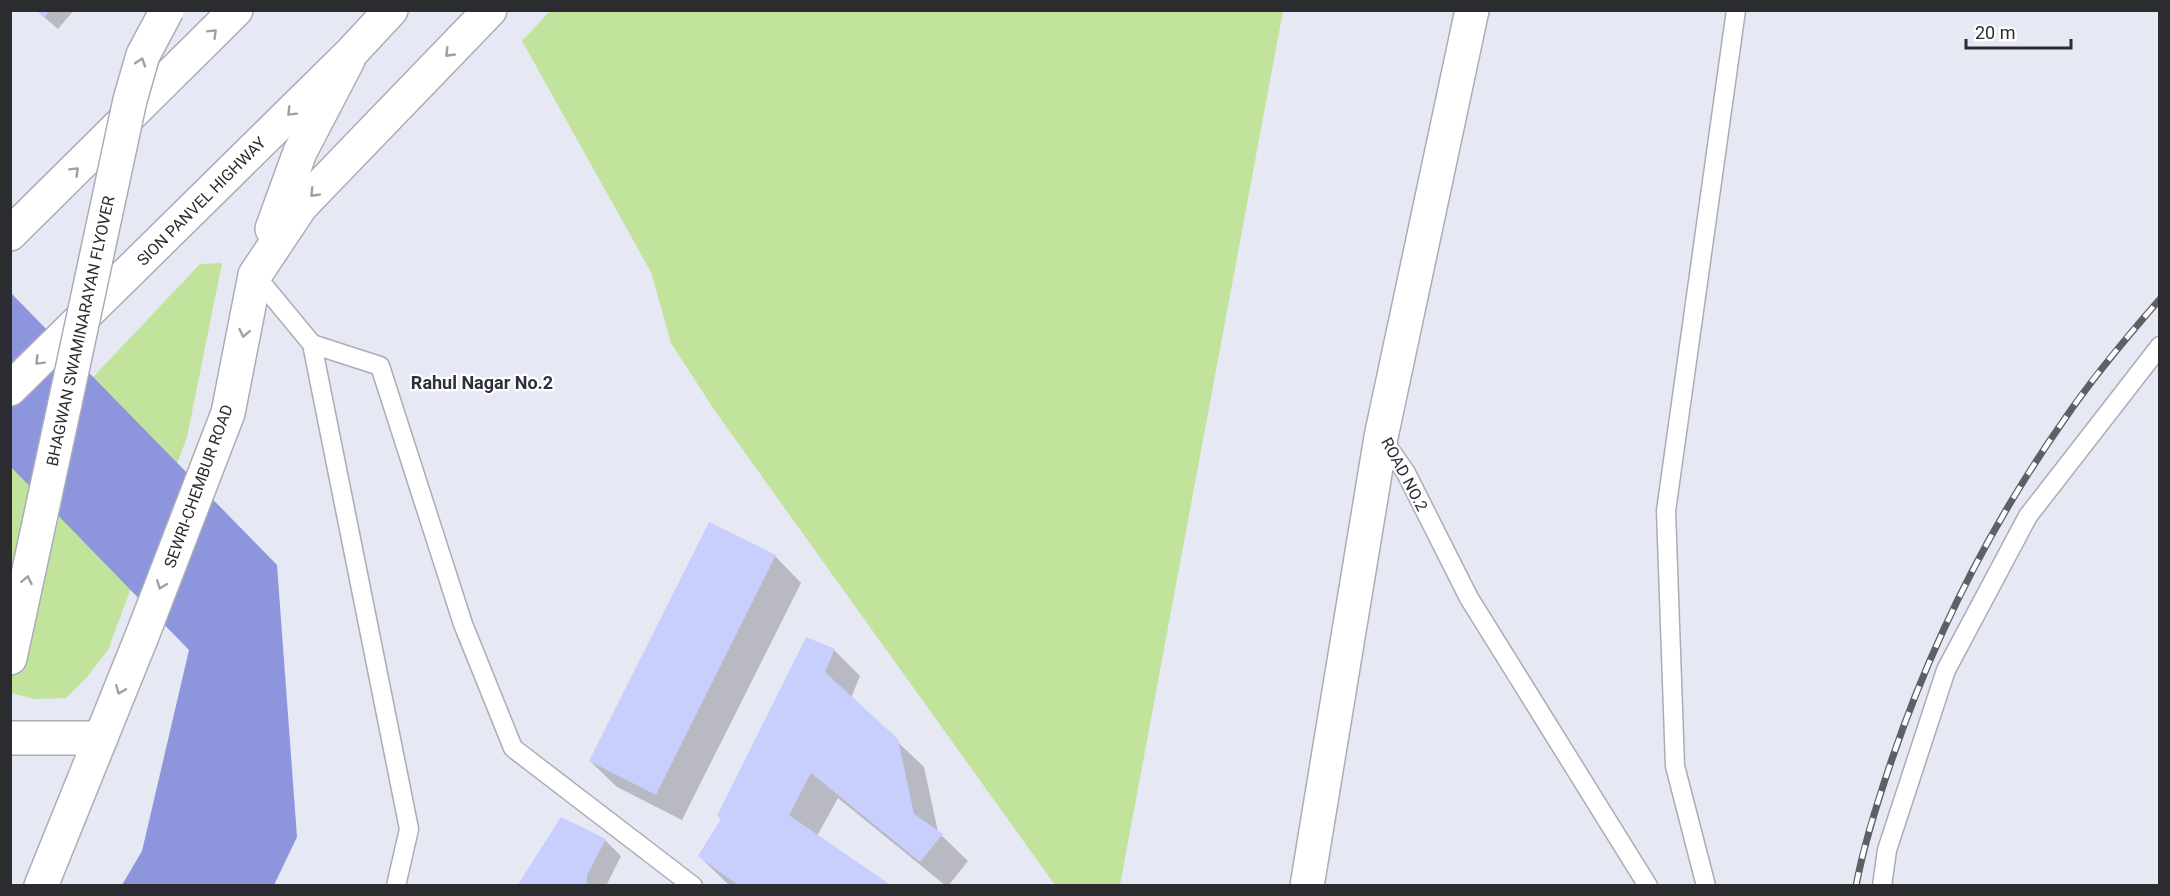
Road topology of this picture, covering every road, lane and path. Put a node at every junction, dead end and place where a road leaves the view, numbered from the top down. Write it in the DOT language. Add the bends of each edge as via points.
graph roads {
  1 [pos="167,10"];
  2 [pos="236,10"];
  3 [pos="391,10"];
  4 [pos="490,10"];
  5 [pos="1472,10"];
  6 [pos="1736,10"];
  7 [pos="351,53"];
  8 [pos="22,223"];
  9 [pos="255,275"];
  10 [pos="312,344"];
  11 [pos="2160,346"];
  12 [pos="10,389"];
  13 [pos="1381,437"];
  14 [pos="10,658"];
  15 [pos="10,738"];
  16 [pos="101,738"];
  17 [pos="41,885"];
  18 [pos="396,885"];
  19 [pos="693,885"];
  20 [pos="1307,885"];
  21 [pos="1648,885"];
  22 [pos="1706,885"];
  23 [pos="1882,885"];
  14 -- 1 [label="main road, BHAGWAN SWAMINARAYAN FLYOVER, one-way, bridge" via="130,100 142,55"];
  8 -- 2 [label="main road, one-way"];
  3 -- 7 [label="main road, SION PANVEL HIGHWAY"];
  4 -- 9 [label="main road, SEWRI-CHEMBUR ROAD, one-way" via="301,206"];
  5 -- 13 [label="main road, ROAD NO.2"];
  6 -- 22 [label="lane" via="1666,511 1675,766"];
  7 -- 9 [label="main road" via="300,152"];
  7 -- 12 [label="main road, SION PANVEL HIGHWAY, one-way, bridge"];
  9 -- 10 [label="lane"];
  9 -- 16 [label="main road, SEWRI-CHEMBUR ROAD, one-way" via="228,413"];
  10 -- 18 [label="lane" via="409,829"];
  10 -- 19 [label="lane" via="380,366 463,624 513,748"];
  11 -- 23 [label="lane" via="2028,516 1946,670 1887,850"];
  13 -- 20 [label="main road"];
  13 -- 21 [label="lane, ROAD NO.2" via="1406,473 1469,598"];
  15 -- 16 [label="main road"];
  16 -- 17 [label="main road, SEWRI-CHEMBUR ROAD"];
}
